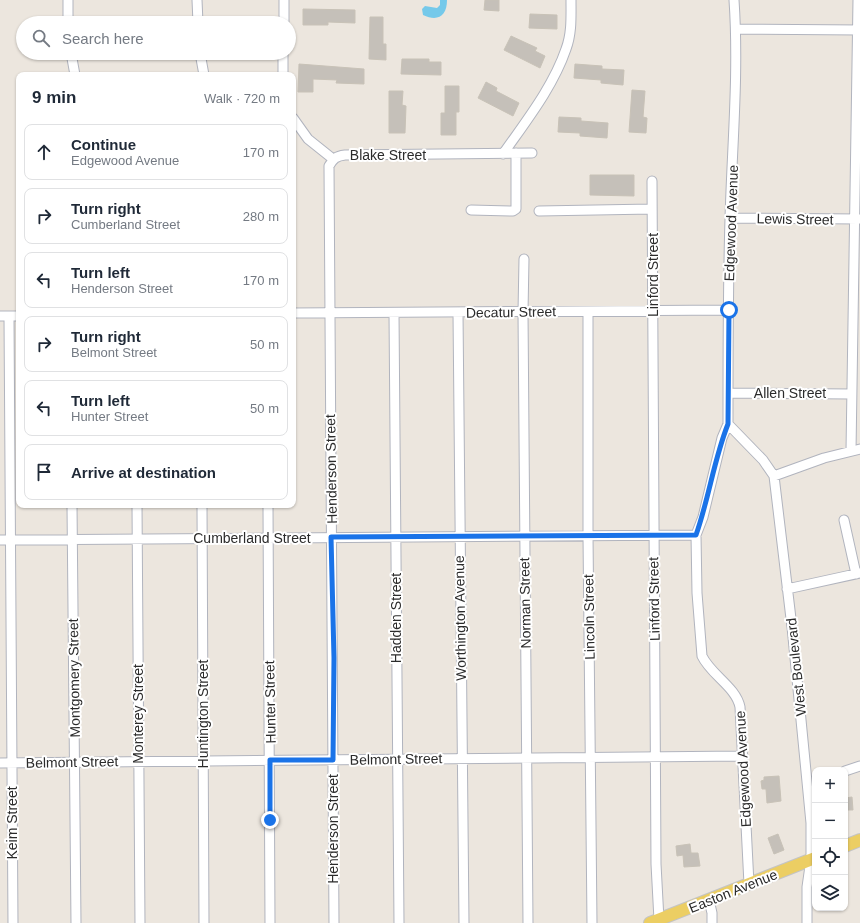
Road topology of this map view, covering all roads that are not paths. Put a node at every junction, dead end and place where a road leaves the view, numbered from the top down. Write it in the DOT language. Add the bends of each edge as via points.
graph roads {
  1 [pos="68,0"];
  2 [pos="197,0"];
  3 [pos="284,0"];
  4 [pos="571,0"];
  5 [pos="734,0"];
  6 [pos="858,0"];
  7 [pos="68,16"];
  8 [pos="198,16"];
  9 [pos="284,16"];
  10 [pos="736,29"];
  11 [pos="859,30"];
  12 [pos="72,60"];
  13 [pos="201,60"];
  14 [pos="283,60"];
  15 [pos="74,72"];
  16 [pos="203,72"];
  17 [pos="283,72"];
  18 [pos="296,122"];
  19 [pos="516,153"];
  20 [pos="532,153"];
  21 [pos="503,154"];
  22 [pos="333,159"];
  23 [pos="652,181"];
  24 [pos="652,209"];
  25 [pos="471,210"];
  26 [pos="539,211"];
  27 [pos="730,218"];
  28 [pos="857,219"];
  29 [pos="524,259"];
  30 [pos="729,310"];
  31 [pos="653,311"];
  32 [pos="523,312"];
  33 [pos="588,312"];
  34 [pos="296,313"];
  35 [pos="329,313"];
  36 [pos="394,313"];
  37 [pos="458,313"];
  38 [pos="4,316"];
  39 [pos="16,316"];
  40 [pos="728,393"];
  41 [pos="851,394"];
  42 [pos="728,424"];
  43 [pos="856,450"];
  44 [pos="774,476"];
  45 [pos="72,508"];
  46 [pos="137,508"];
  47 [pos="202,508"];
  48 [pos="268,508"];
  49 [pos="844,520"];
  50 [pos="654,535"];
  51 [pos="696,535"];
  52 [pos="459,536"];
  53 [pos="524,536"];
  54 [pos="588,536"];
  55 [pos="331,537"];
  56 [pos="396,537"];
  57 [pos="203,538"];
  58 [pos="268,538"];
  59 [pos="72,539"];
  60 [pos="137,539"];
  61 [pos="0,540"];
  62 [pos="10,540"];
  63 [pos="858,573"];
  64 [pos="788,589"];
  65 [pos="743,756"];
  66 [pos="591,757"];
  67 [pos="656,757"];
  68 [pos="462,758"];
  69 [pos="527,758"];
  70 [pos="397,759"];
  71 [pos="270,760"];
  72 [pos="333,760"];
  73 [pos="203,761"];
  74 [pos="75,762"];
  75 [pos="138,762"];
  76 [pos="0,763"];
  77 [pos="12,763"];
  78 [pos="860,766"];
  79 [pos="848,770"];
  80 [pos="811,776"];
  81 [pos="812,840"];
  82 [pos="860,840"];
  83 [pos="848,845"];
  84 [pos="812,858"];
  85 [pos="812,863"];
  86 [pos="750,884"];
  87 [pos="709,900"];
  88 [pos="654,921"];
  89 [pos="13,923"];
  90 [pos="76,923"];
  91 [pos="140,923"];
  92 [pos="204,923"];
  93 [pos="270,923"];
  94 [pos="334,923"];
  95 [pos="399,923"];
  96 [pos="464,923"];
  97 [pos="528,923"];
  98 [pos="592,923"];
  99 [pos="712,923"];
  100 [pos="807,923"];
  1 -- 7 [label="street"];
  2 -- 8 [label="street"];
  3 -- 9 [label="street"];
  4 -- 21 [label="street" via="571,24 566,48 544,95"];
  5 -- 10 [label="street, Edgewood Avenue"];
  6 -- 11 [label="street"];
  10 -- 11 [label="street"];
  10 -- 27 [label="street, Edgewood Avenue"];
  11 -- 28 [label="street"];
  12 -- 15 [label="street"];
  13 -- 16 [label="street"];
  14 -- 17 [label="street"];
  18 -- 22 [label="street, Blake Street" via="308,139"];
  19 -- 20 [label="street, Blake Street"];
  19 -- 21 [label="street, Blake Street"];
  19 -- 25 [label="street" via="516,209"];
  21 -- 22 [label="street, Blake Street" via="345,155"];
  22 -- 35 [label="street, Henderson Street" via="329,166"];
  23 -- 24 [label="street, Linford Street"];
  24 -- 26 [label="street"];
  24 -- 31 [label="street, Linford Street"];
  27 -- 28 [label="street, Lewis Street"];
  27 -- 30 [label="street, Edgewood Avenue"];
  28 -- 41 [label="street"];
  29 -- 32 [label="street, Norman Street"];
  30 -- 31 [label="street, Decatur Street"];
  30 -- 40 [label="street, Edgewood Avenue"];
  31 -- 33 [label="street, Decatur Street"];
  31 -- 50 [label="street, Linford Street"];
  32 -- 33 [label="street, Decatur Street"];
  32 -- 37 [label="street, Decatur Street"];
  32 -- 53 [label="street, Norman Street"];
  33 -- 54 [label="street, Lincoln Street"];
  34 -- 35 [label="street, Decatur Street"];
  35 -- 36 [label="street, Decatur Street"];
  35 -- 55 [label="street, Henderson Street"];
  36 -- 37 [label="street, Decatur Street"];
  36 -- 56 [label="street, Hadden Street"];
  37 -- 52 [label="street, Worthington Avenue"];
  38 -- 39 [label="street"];
  38 -- 62 [label="street, Keim Street"];
  40 -- 41 [label="street, Allen Street"];
  40 -- 42 [label="street, Edgewood Avenue"];
  41 -- 43 [label="street"];
  42 -- 44 [label="street"];
  42 -- 51 [label="street, Edgewood Avenue"];
  43 -- 44 [label="street" via="824,458"];
  44 -- 64 [label="street, West Boulevard"];
  45 -- 59 [label="street, Montgomery Street"];
  46 -- 60 [label="street, Monterey Street"];
  47 -- 57 [label="street, Huntington Street"];
  48 -- 58 [label="street, Hunter Street"];
  49 -- 63 [label="street"];
  50 -- 51 [label="street, Cumberland Street"];
  50 -- 54 [label="street, Cumberland Street"];
  50 -- 67 [label="street, Linford Street"];
  51 -- 65 [label="street, Edgewood Avenue" via="702,656 708,668 738,700"];
  52 -- 53 [label="street, Cumberland Street"];
  52 -- 56 [label="street, Cumberland Street"];
  52 -- 68 [label="street, Worthington Avenue"];
  53 -- 54 [label="street, Cumberland Street"];
  53 -- 69 [label="street, Norman Street"];
  54 -- 66 [label="street, Lincoln Street"];
  55 -- 56 [label="street, Cumberland Street"];
  55 -- 58 [label="street, Cumberland Street"];
  55 -- 72 [label="street, Henderson Street"];
  56 -- 70 [label="street, Hadden Street"];
  57 -- 58 [label="street, Cumberland Street"];
  57 -- 60 [label="street, Cumberland Street"];
  57 -- 73 [label="street, Huntington Street"];
  58 -- 71 [label="street, Hunter Street"];
  59 -- 60 [label="street, Cumberland Street"];
  59 -- 62 [label="street, Cumberland Street"];
  59 -- 74 [label="street, Montgomery Street"];
  60 -- 75 [label="street, Monterey Street"];
  61 -- 62 [label="street, Cumberland Street"];
  62 -- 77 [label="street, Keim Street"];
  63 -- 64 [label="street"];
  64 -- 80 [label="street, West Boulevard"];
  65 -- 67 [label="street, Belmont Street"];
  65 -- 86 [label="street, Edgewood Avenue"];
  66 -- 67 [label="street, Belmont Street"];
  66 -- 69 [label="street, Belmont Street"];
  66 -- 98 [label="street, Lincoln Street"];
  67 -- 88 [label="street, Linford Street"];
  68 -- 69 [label="street, Belmont Street"];
  68 -- 70 [label="street, Belmont Street"];
  68 -- 96 [label="street, Worthington Avenue"];
  69 -- 97 [label="street, Norman Street"];
  70 -- 72 [label="street, Belmont Street"];
  70 -- 95 [label="street, Hadden Street"];
  71 -- 72 [label="street, Belmont Street"];
  71 -- 73 [label="street, Belmont Street"];
  71 -- 93 [label="street, Hunter Street"];
  72 -- 94 [label="street, Henderson Street"];
  73 -- 75 [label="street, Belmont Street"];
  73 -- 92 [label="street, Huntington Street"];
  74 -- 75 [label="street, Belmont Street"];
  74 -- 77 [label="street, Belmont Street"];
  74 -- 90 [label="street, Montgomery Street"];
  75 -- 91 [label="street, Monterey Street"];
  76 -- 77 [label="street, Belmont Street"];
  77 -- 89 [label="street, Keim Street"];
  78 -- 79 [label="street"];
  80 -- 81 [label="street, West Boulevard"];
  82 -- 83 [label="main road"];
  84 -- 86 [label="main road, Easton Avenue"];
  85 -- 100 [label="street, West Boulevard" via="807,887"];
  86 -- 87 [label="main road, Easton Avenue"];
  87 -- 88 [label="main road, Easton Avenue"];
  87 -- 99 [label="street"];
}
